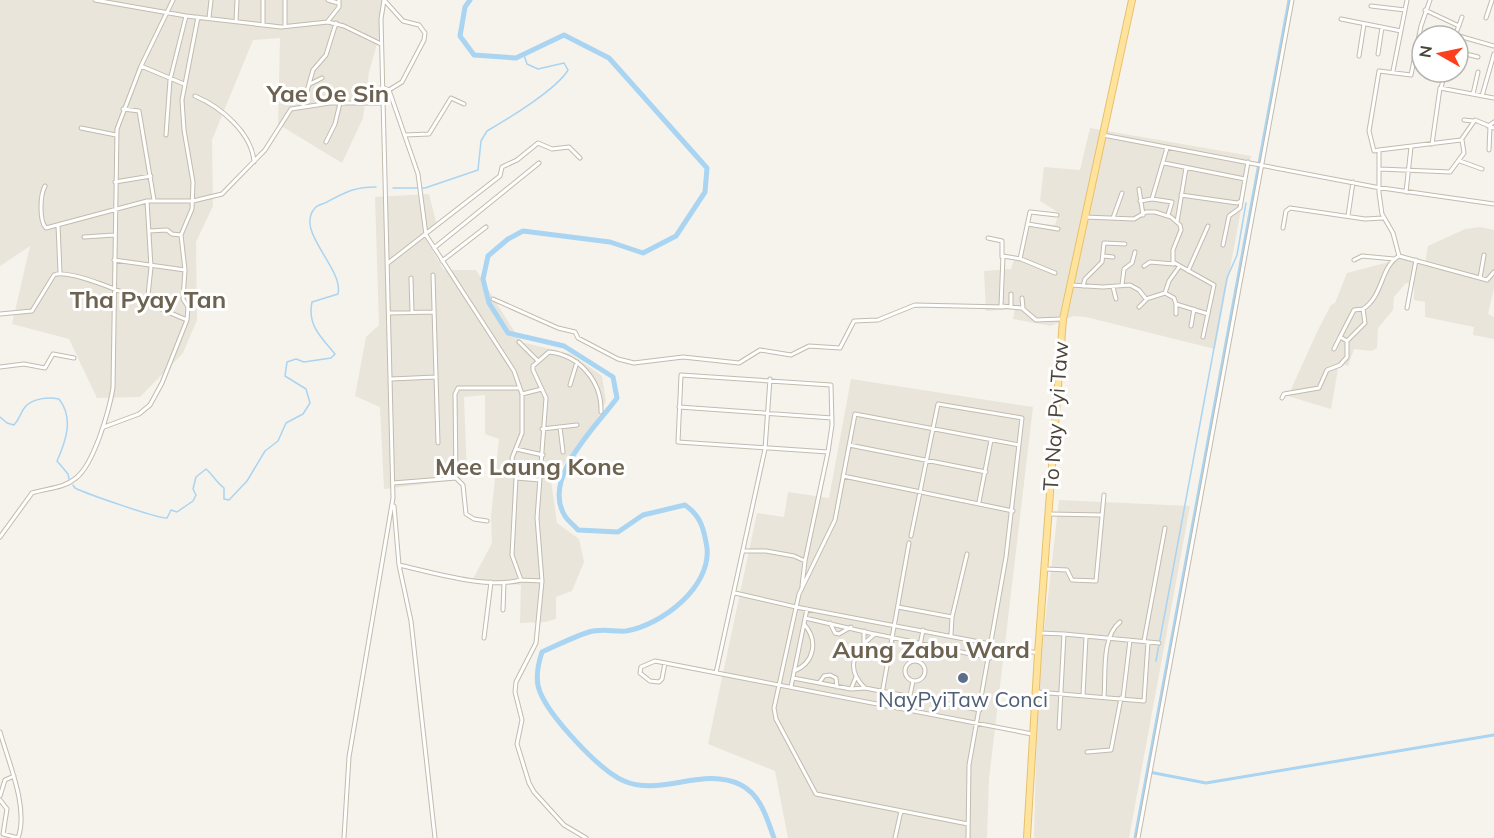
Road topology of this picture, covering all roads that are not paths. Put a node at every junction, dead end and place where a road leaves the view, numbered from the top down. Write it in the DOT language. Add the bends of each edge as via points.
graph roads {
  1 [pos="95,0"];
  2 [pos="173,0"];
  3 [pos="211,0"];
  4 [pos="237,0"];
  5 [pos="262,0"];
  6 [pos="285,0"];
  7 [pos="328,0"];
  8 [pos="384,0"];
  9 [pos="1132,0"];
  10 [pos="1292,0"];
  11 [pos="1387,0"];
  12 [pos="1407,0"];
  13 [pos="1430,0"];
  14 [pos="1492,0"];
  15 [pos="339,2"];
  16 [pos="1371,6"];
  17 [pos="1386,8"];
  18 [pos="1405,10"];
  19 [pos="1425,10"];
  20 [pos="167,13"];
  21 [pos="186,16"];
  22 [pos="198,17"];
  23 [pos="1462,17"];
  24 [pos="209,18"];
  25 [pos="1486,18"];
  26 [pos="1341,19"];
  27 [pos="236,21"];
  28 [pos="328,22"];
  29 [pos="336,23"];
  30 [pos="1364,24"];
  31 [pos="1423,24"];
  32 [pos="1455,24"];
  33 [pos="1460,24"];
  34 [pos="263,25"];
  35 [pos="285,26"];
  36 [pos="1382,27"];
  37 [pos="1401,31"];
  38 [pos="1470,39"];
  39 [pos="381,44"];
  40 [pos="1494,46"];
  41 [pos="1378,54"];
  42 [pos="1494,54"];
  43 [pos="1470,55"];
  44 [pos="1359,56"];
  45 [pos="1478,57"];
  46 [pos="141,66"];
  47 [pos="1393,72"];
  48 [pos="1478,72"];
  49 [pos="1410,75"];
  50 [pos="322,78"];
  51 [pos="170,80"];
  52 [pos="184,84"];
  53 [pos="1442,84"];
  54 [pos="308,85"];
  55 [pos="382,87"];
  56 [pos="1441,88"];
  57 [pos="389,90"];
  58 [pos="1473,94"];
  59 [pos="195,96"];
  60 [pos="1482,96"];
  61 [pos="1494,98"];
  62 [pos="340,103"];
  63 [pos="383,103"];
  64 [pos="464,104"];
  65 [pos="303,105"];
  66 [pos="122,109"];
  67 [pos="1464,120"];
  68 [pos="1473,121"];
  69 [pos="1494,122"];
  70 [pos="1491,127"];
  71 [pos="81,128"];
  72 [pos="116,135"];
  73 [pos="166,135"];
  74 [pos="405,135"];
  75 [pos="1103,135"];
  76 [pos="1461,140"];
  77 [pos="326,142"];
  78 [pos="1432,144"];
  79 [pos="1411,147"];
  80 [pos="1167,148"];
  81 [pos="1379,150"];
  82 [pos="1489,150"];
  83 [pos="580,158"];
  84 [pos="1460,161"];
  85 [pos="254,162"];
  86 [pos="1248,162"];
  87 [pos="539,163"];
  88 [pos="1164,163"];
  89 [pos="1259,164"];
  90 [pos="1186,168"];
  91 [pos="1409,168"];
  92 [pos="1380,169"];
  93 [pos="1482,170"];
  94 [pos="151,177"];
  95 [pos="1245,179"];
  96 [pos="1353,181"];
  97 [pos="114,182"];
  98 [pos="45,186"];
  99 [pos="1379,187"];
  100 [pos="1139,189"];
  101 [pos="1122,192"];
  102 [pos="1406,192"];
  103 [pos="1181,195"];
  104 [pos="1152,199"];
  105 [pos="154,200"];
  106 [pos="147,201"];
  107 [pos="193,201"];
  108 [pos="1140,201"];
  109 [pos="1241,201"];
  110 [pos="1494,204"];
  111 [pos="114,208"];
  112 [pos="1057,215"];
  113 [pos="1143,215"];
  114 [pos="1168,215"];
  115 [pos="1348,216"];
  116 [pos="1085,217"];
  117 [pos="1113,218"];
  118 [pos="1383,218"];
  119 [pos="1177,222"];
  120 [pos="1027,224"];
  121 [pos="58,225"];
  122 [pos="1208,226"];
  123 [pos="486,227"];
  124 [pos="1283,228"];
  125 [pos="1059,229"];
  126 [pos="150,231"];
  127 [pos="114,235"];
  128 [pos="182,235"];
  129 [pos="426,235"];
  130 [pos="84,237"];
  131 [pos="988,238"];
  132 [pos="1125,244"];
  133 [pos="1223,245"];
  134 [pos="434,248"];
  135 [pos="1135,252"];
  136 [pos="1484,255"];
  137 [pos="1104,256"];
  138 [pos="1399,256"];
  139 [pos="1002,257"];
  140 [pos="1113,257"];
  141 [pos="1394,258"];
  142 [pos="1020,259"];
  143 [pos="114,260"];
  144 [pos="1354,260"];
  145 [pos="1416,260"];
  146 [pos="442,261"];
  147 [pos="388,263"];
  148 [pos="1174,264"];
  149 [pos="1144,266"];
  150 [pos="151,267"];
  151 [pos="1179,267"];
  152 [pos="186,270"];
  153 [pos="1188,271"];
  154 [pos="60,272"];
  155 [pos="1494,272"];
  156 [pos="1055,273"];
  157 [pos="433,274"];
  158 [pos="411,278"];
  159 [pos="1480,278"];
  160 [pos="1070,284"];
  161 [pos="1122,285"];
  162 [pos="1083,286"];
  163 [pos="1113,287"];
  164 [pos="113,290"];
  165 [pos="1165,293"];
  166 [pos="1011,294"];
  167 [pos="492,298"];
  168 [pos="1022,298"];
  169 [pos="1116,298"];
  170 [pos="1146,299"];
  171 [pos="1176,304"];
  172 [pos="147,305"];
  173 [pos="1004,307"];
  174 [pos="1011,307"];
  175 [pos="1139,307"];
  176 [pos="1023,308"];
  177 [pos="1407,308"];
  178 [pos="1194,309"];
  179 [pos="1363,309"];
  180 [pos="412,312"];
  181 [pos="434,312"];
  182 [pos="389,313"];
  183 [pos="0,314"];
  184 [pos="1176,314"];
  185 [pos="1208,315"];
  186 [pos="1063,319"];
  187 [pos="187,320"];
  188 [pos="1191,326"];
  189 [pos="1203,337"];
  190 [pos="1340,338"];
  191 [pos="1347,341"];
  192 [pos="519,342"];
  193 [pos="1334,349"];
  194 [pos="74,358"];
  195 [pos="538,361"];
  196 [pos="577,362"];
  197 [pos="0,367"];
  198 [pos="436,377"];
  199 [pos="391,379"];
  200 [pos="770,379"];
  201 [pos="570,385"];
  202 [pos="520,388"];
  203 [pos="542,389"];
  204 [pos="522,394"];
  205 [pos="1282,398"];
  206 [pos="679,407"];
  207 [pos="601,412"];
  208 [pos="767,414"];
  209 [pos="832,418"];
  210 [pos="577,425"];
  211 [pos="560,427"];
  212 [pos="104,428"];
  213 [pos="932,428"];
  214 [pos="542,429"];
  215 [pos="991,440"];
  216 [pos="438,443"];
  217 [pos="849,445"];
  218 [pos="1019,445"];
  219 [pos="516,449"];
  220 [pos="765,449"];
  221 [pos="563,452"];
  222 [pos="828,452"];
  223 [pos="543,455"];
  224 [pos="926,460"];
  225 [pos="986,472"];
  226 [pos="843,476"];
  227 [pos="456,477"];
  228 [pos="516,478"];
  229 [pos="540,480"];
  230 [pos="393,483"];
  231 [pos="920,491"];
  232 [pos="1104,495"];
  233 [pos="393,498"];
  234 [pos="979,503"];
  235 [pos="1013,511"];
  236 [pos="1048,514"];
  237 [pos="1102,515"];
  238 [pos="487,521"];
  239 [pos="1166,528"];
  240 [pos="911,536"];
  241 [pos="0,537"];
  242 [pos="909,543"];
  243 [pos="743,551"];
  244 [pos="966,554"];
  245 [pos="805,561"];
  246 [pos="399,565"];
  247 [pos="1044,569"];
  248 [pos="521,580"];
  249 [pos="542,580"];
  250 [pos="491,582"];
  251 [pos="504,583"];
  252 [pos="802,588"];
  253 [pos="735,594"];
  254 [pos="796,607"];
  255 [pos="898,607"];
  256 [pos="807,609"];
  257 [pos="503,610"];
  258 [pos="952,616"];
  259 [pos="805,618"];
  260 [pos="1120,622"];
  261 [pos="830,623"];
  262 [pos="804,624"];
  263 [pos="895,624"];
  264 [pos="851,627"];
  265 [pos="923,630"];
  266 [pos="864,631"];
  267 [pos="1039,633"];
  268 [pos="875,634"];
  269 [pos="1064,634"];
  270 [pos="951,636"];
  271 [pos="1086,636"];
  272 [pos="484,638"];
  273 [pos="1108,638"];
  274 [pos="892,639"];
  275 [pos="1130,639"];
  276 [pos="1146,642"];
  277 [pos="864,643"];
  278 [pos="1159,643"];
  279 [pos="992,644"];
  280 [pos="920,645"];
  281 [pos="1038,653"];
  282 [pos="990,658"];
  283 [pos="917,661"];
  284 [pos="665,663"];
  285 [pos="794,671"];
  286 [pos="716,673"];
  287 [pos="856,676"];
  288 [pos="793,678"];
  289 [pos="913,681"];
  290 [pos="819,683"];
  291 [pos="780,686"];
  292 [pos="791,687"];
  293 [pos="837,687"];
  294 [pos="865,688"];
  295 [pos="851,689"];
  296 [pos="882,691"];
  297 [pos="1035,692"];
  298 [pos="1061,693"];
  299 [pos="1083,695"];
  300 [pos="910,696"];
  301 [pos="1104,697"];
  302 [pos="1122,698"];
  303 [pos="880,705"];
  304 [pos="907,710"];
  305 [pos="980,710"];
  306 [pos="978,723"];
  307 [pos="1059,728"];
  308 [pos="0,732"];
  309 [pos="1033,734"];
  310 [pos="1087,752"];
  311 [pos="14,776"];
  312 [pos="0,798"];
  313 [pos="900,811"];
  314 [pos="968,824"];
  315 [pos="18,838"];
  316 [pos="344,838"];
  317 [pos="435,838"];
  318 [pos="586,838"];
  319 [pos="895,838"];
  320 [pos="968,838"];
  321 [pos="1027,838"];
  322 [pos="1138,838"];
  1 -- 20 [label="street"];
  2 -- 20 [label="street"];
  3 -- 24 [label="street"];
  4 -- 27 [label="street"];
  5 -- 34 [label="street"];
  6 -- 35 [label="street"];
  7 -- 15 [label="street"];
  8 -- 39 [label="street"];
  8 -- 57 [label="street" via="403,21 419,25 425,33 402,82"];
  9 -- 75 [label="main road, To Nay Pyi Taw"];
  10 -- 89 [label="street"];
  11 -- 17 [label="street"];
  12 -- 18 [label="street"];
  13 -- 19 [label="street"];
  14 -- 25 [label="street"];
  15 -- 28 [label="street"];
  16 -- 17 [label="street"];
  17 -- 18 [label="street"];
  18 -- 37 [label="street"];
  19 -- 31 [label="street"];
  19 -- 32 [label="street"];
  20 -- 21 [label="street"];
  20 -- 46 [label="street"];
  21 -- 22 [label="street"];
  21 -- 51 [label="street"];
  22 -- 24 [label="street"];
  22 -- 52 [label="street"];
  23 -- 33 [label="street"];
  24 -- 27 [label="street"];
  26 -- 30 [label="street"];
  27 -- 34 [label="street"];
  28 -- 29 [label="street"];
  28 -- 35 [label="street"];
  29 -- 39 [label="street"];
  29 -- 54 [label="street" via="327,55 313,70"];
  30 -- 36 [label="street"];
  30 -- 44 [label="street"];
  34 -- 35 [label="street"];
  36 -- 37 [label="street"];
  36 -- 41 [label="street"];
  37 -- 47 [label="street"];
  38 -- 40 [label="street"];
  39 -- 55 [label="street"];
  42 -- 60 [label="street"];
  43 -- 45 [label="street"];
  46 -- 51 [label="street"];
  46 -- 66 [label="street"];
  47 -- 49 [label="street"];
  47 -- 81 [label="street" via="1380,70 1375,97 1369,133 1374,151"];
  48 -- 58 [label="street"];
  50 -- 54 [label="street"];
  51 -- 52 [label="street"];
  51 -- 73 [label="street"];
  52 -- 107 [label="street" via="184,130"];
  53 -- 56 [label="street"];
  54 -- 65 [label="street"];
  55 -- 57 [label="street"];
  55 -- 63 [label="street"];
  56 -- 58 [label="street"];
  56 -- 78 [label="street"];
  57 -- 74 [label="street"];
  58 -- 60 [label="street"];
  59 -- 85 [label="street" via="239,129 253,149"];
  60 -- 61 [label="street"];
  62 -- 63 [label="street"];
  62 -- 65 [label="street"];
  62 -- 77 [label="street"];
  63 -- 147 [label="street"];
  64 -- 74 [label="street" via="451,98 429,134"];
  65 -- 85 [label="street" via="291,109"];
  66 -- 72 [label="street"];
  66 -- 94 [label="street" via="139,111"];
  67 -- 68 [label="street"];
  68 -- 70 [label="street"];
  68 -- 76 [label="street"];
  69 -- 70 [label="street"];
  70 -- 82 [label="street"];
  71 -- 72 [label="street"];
  72 -- 97 [label="street"];
  74 -- 129 [label="street" via="420,183"];
  75 -- 80 [label="street"];
  75 -- 116 [label="main road, To Nay Pyi Taw"];
  76 -- 78 [label="street"];
  76 -- 84 [label="street" via="1464,151"];
  78 -- 79 [label="street"];
  79 -- 81 [label="street"];
  79 -- 91 [label="street"];
  80 -- 86 [label="street"];
  80 -- 88 [label="street"];
  81 -- 92 [label="street"];
  83 -- 129 [label="street" via="569,147 552,149 538,143 502,167 500,176"];
  84 -- 91 [label="street" via="1448,173"];
  84 -- 93 [label="street"];
  85 -- 107 [label="street" via="222,194"];
  86 -- 89 [label="street"];
  86 -- 95 [label="street"];
  87 -- 134 [label="street"];
  88 -- 90 [label="street"];
  88 -- 104 [label="street"];
  89 -- 96 [label="street"];
  89 -- 322 [label="street"];
  90 -- 95 [label="street"];
  90 -- 103 [label="street"];
  91 -- 92 [label="street"];
  91 -- 102 [label="street"];
  92 -- 99 [label="street"];
  94 -- 97 [label="street"];
  94 -- 105 [label="street"];
  95 -- 109 [label="street"];
  96 -- 99 [label="street"];
  96 -- 115 [label="street"];
  97 -- 111 [label="street"];
  98 -- 121 [label="street" via="42,225"];
  99 -- 102 [label="street"];
  99 -- 118 [label="street"];
  100 -- 108 [label="street"];
  101 -- 117 [label="street"];
  102 -- 110 [label="street"];
  103 -- 109 [label="street"];
  103 -- 119 [label="street"];
  104 -- 108 [label="street"];
  104 -- 114 [label="street" via="1172,203"];
  105 -- 106 [label="street"];
  105 -- 107 [label="street"];
  106 -- 111 [label="street"];
  106 -- 126 [label="street"];
  107 -- 128 [label="street"];
  108 -- 113 [label="street"];
  109 -- 133 [label="street" via="1238,212 1229,216"];
  111 -- 121 [label="street"];
  111 -- 127 [label="street"];
  112 -- 120 [label="street" via="1030,211"];
  113 -- 114 [label="street" via="1151,211"];
  113 -- 117 [label="street" via="1134,219"];
  114 -- 119 [label="street"];
  115 -- 118 [label="street"];
  115 -- 124 [label="street" via="1290,208"];
  116 -- 117 [label="street"];
  116 -- 160 [label="main road, To Nay Pyi Taw"];
  118 -- 138 [label="street"];
  119 -- 148 [label="street" via="1181,230 1172,254"];
  120 -- 125 [label="street"];
  120 -- 142 [label="street"];
  121 -- 154 [label="street"];
  122 -- 153 [label="street"];
  123 -- 146 [label="street"];
  126 -- 128 [label="street" via="167,230"];
  126 -- 150 [label="street"];
  127 -- 130 [label="street"];
  127 -- 143 [label="street"];
  128 -- 152 [label="street"];
  129 -- 134 [label="street"];
  129 -- 147 [label="street"];
  131 -- 139 [label="street" via="1002,241"];
  132 -- 137 [label="street" via="1106,242"];
  134 -- 146 [label="street"];
  135 -- 161 [label="street" via="1132,263 1124,269"];
  136 -- 159 [label="street"];
  137 -- 140 [label="street"];
  137 -- 162 [label="street"];
  138 -- 141 [label="street"];
  138 -- 145 [label="street"];
  139 -- 142 [label="street"];
  139 -- 173 [label="street"];
  141 -- 144 [label="street" via="1362,256"];
  141 -- 179 [label="street" via="1375,299"];
  142 -- 156 [label="street"];
  143 -- 150 [label="street"];
  143 -- 164 [label="street"];
  145 -- 159 [label="street"];
  145 -- 177 [label="street"];
  146 -- 202 [label="street" via="514,371"];
  147 -- 182 [label="street"];
  148 -- 149 [label="street" via="1150,262"];
  148 -- 151 [label="street"];
  150 -- 152 [label="street"];
  150 -- 172 [label="street"];
  151 -- 153 [label="street"];
  151 -- 165 [label="street"];
  152 -- 187 [label="street" via="183,299 188,307"];
  153 -- 185 [label="street" via="1214,284"];
  154 -- 164 [label="street"];
  154 -- 183 [label="street" via="54,274 32,311"];
  155 -- 159 [label="street" via="1487,280"];
  157 -- 181 [label="street"];
  158 -- 180 [label="street"];
  160 -- 162 [label="street"];
  160 -- 186 [label="main road, To Nay Pyi Taw"];
  161 -- 163 [label="street"];
  161 -- 170 [label="street" via="1136,287"];
  162 -- 163 [label="street"];
  163 -- 169 [label="street"];
  164 -- 172 [label="street"];
  164 -- 212 [label="street" via="113,388"];
  165 -- 170 [label="street"];
  165 -- 171 [label="street"];
  166 -- 174 [label="street"];
  167 -- 173 [label="street" via="558,328 576,332 578,338 634,363 683,357 739,363 760,351 791,355 809,346 840,348 854,321 878,320 906,307"];
  168 -- 176 [label="street"];
  170 -- 175 [label="street"];
  171 -- 178 [label="street"];
  171 -- 184 [label="street"];
  172 -- 187 [label="street"];
  173 -- 174 [label="street"];
  174 -- 176 [label="street"];
  176 -- 186 [label="street" via="1036,320"];
  178 -- 185 [label="street"];
  178 -- 188 [label="street"];
  179 -- 190 [label="street" via="1354,310"];
  179 -- 191 [label="street" via="1364,325"];
  180 -- 181 [label="street"];
  180 -- 182 [label="street"];
  181 -- 198 [label="street"];
  182 -- 199 [label="street"];
  185 -- 189 [label="street"];
  186 -- 236 [label="main road, To Nay Pyi Taw"];
  187 -- 212 [label="street" via="150,405 139,414"];
  190 -- 191 [label="street"];
  190 -- 193 [label="street"];
  191 -- 205 [label="street" via="1347,357 1327,370 1319,388 1284,394"];
  192 -- 195 [label="street"];
  194 -- 197 [label="street" via="53,354 45,368 24,364"];
  195 -- 196 [label="street" via="549,352"];
  195 -- 203 [label="street" via="533,370"];
  196 -- 201 [label="street"];
  196 -- 207 [label="street" via="595,384"];
  198 -- 199 [label="street"];
  198 -- 216 [label="street"];
  199 -- 230 [label="street"];
  200 -- 206 [label="street" via="683,374"];
  200 -- 208 [label="street"];
  200 -- 209 [label="street" via="831,384"];
  202 -- 204 [label="street"];
  202 -- 227 [label="street" via="458,388"];
  203 -- 204 [label="street"];
  203 -- 214 [label="street" via="546,398"];
  204 -- 219 [label="street" via="522,433"];
  206 -- 208 [label="street"];
  206 -- 220 [label="street" via="678,442"];
  208 -- 209 [label="street"];
  208 -- 220 [label="street"];
  209 -- 222 [label="street"];
  210 -- 211 [label="street"];
  211 -- 214 [label="street"];
  211 -- 221 [label="street"];
  212 -- 241 [label="street" via="75,479 54,490 32,493"];
  213 -- 215 [label="street"];
  213 -- 217 [label="street" via="857,413"];
  213 -- 218 [label="street" via="939,403 1018,417 1022,421"];
  213 -- 224 [label="street"];
  214 -- 223 [label="street"];
  215 -- 218 [label="street"];
  215 -- 225 [label="street"];
  217 -- 224 [label="street"];
  217 -- 226 [label="street"];
  218 -- 235 [label="street"];
  219 -- 223 [label="street"];
  219 -- 228 [label="street" via="512,458"];
  220 -- 222 [label="street"];
  220 -- 243 [label="street"];
  222 -- 245 [label="street"];
  223 -- 229 [label="street"];
  224 -- 225 [label="street"];
  224 -- 231 [label="street"];
  225 -- 234 [label="street"];
  226 -- 231 [label="street"];
  226 -- 252 [label="street" via="835,520"];
  227 -- 230 [label="street"];
  227 -- 238 [label="street" via="463,485 466,514"];
  228 -- 229 [label="street"];
  228 -- 248 [label="street" via="512,555"];
  229 -- 249 [label="street" via="537,518"];
  230 -- 233 [label="street"];
  231 -- 234 [label="street"];
  231 -- 240 [label="street"];
  232 -- 237 [label="street"];
  233 -- 246 [label="street"];
  233 -- 316 [label="street" via="347,766"];
  234 -- 235 [label="street"];
  235 -- 279 [label="street"];
  236 -- 237 [label="street"];
  236 -- 247 [label="main road, To Nay Pyi Taw"];
  237 -- 247 [label="street" via="1096,581 1072,580 1067,570"];
  239 -- 276 [label="street"];
  242 -- 255 [label="street"];
  243 -- 245 [label="street" via="765,551"];
  243 -- 253 [label="street"];
  244 -- 258 [label="street"];
  245 -- 252 [label="street"];
  246 -- 250 [label="street"];
  246 -- 317 [label="street" via="411,621"];
  247 -- 267 [label="main road, To Nay Pyi Taw"];
  248 -- 249 [label="street"];
  248 -- 251 [label="street"];
  249 -- 318 [label="street" via="536,643 516,682 522,720 517,744 534,792 564,825"];
  250 -- 251 [label="street"];
  250 -- 272 [label="street"];
  251 -- 257 [label="street"];
  252 -- 254 [label="street"];
  253 -- 254 [label="street"];
  253 -- 286 [label="street"];
  254 -- 256 [label="street"];
  254 -- 291 [label="street"];
  255 -- 258 [label="street"];
  255 -- 263 [label="street"];
  256 -- 259 [label="street"];
  256 -- 263 [label="street"];
  258 -- 270 [label="street"];
  259 -- 261 [label="street"];
  259 -- 262 [label="street"];
  260 -- 273 [label="street"];
  261 -- 264 [label="street"];
  261 -- 264 [label="street" via="834,633 839,634"];
  262 -- 285 [label="street"];
  262 -- 285 [label="street" via="813,638 811,656"];
  263 -- 265 [label="street"];
  263 -- 274 [label="street"];
  264 -- 266 [label="street"];
  265 -- 270 [label="street"];
  265 -- 280 [label="street"];
  266 -- 268 [label="street"];
  266 -- 277 [label="street"];
  267 -- 269 [label="street"];
  267 -- 281 [label="main road, To Nay Pyi Taw"];
  268 -- 274 [label="street"];
  268 -- 277 [label="street"];
  269 -- 271 [label="street"];
  269 -- 298 [label="street"];
  270 -- 279 [label="street"];
  271 -- 273 [label="street"];
  271 -- 299 [label="street"];
  273 -- 275 [label="street"];
  273 -- 301 [label="street"];
  274 -- 280 [label="street"];
  274 -- 296 [label="street"];
  275 -- 276 [label="street"];
  275 -- 302 [label="street"];
  276 -- 278 [label="street"];
  276 -- 302 [label="street" via="1145,699"];
  277 -- 287 [label="street" via="856,652"];
  279 -- 281 [label="street"];
  279 -- 282 [label="street"];
  280 -- 282 [label="street"];
  280 -- 283 [label="street"];
  281 -- 297 [label="main road, To Nay Pyi Taw"];
  282 -- 305 [label="street"];
  283 -- 289 [label="street" via="925,672 920,680"];
  283 -- 289 [label="street" via="905,667 905,675"];
  284 -- 284 [label="street" via="658,682 640,673 641,667 652,661"];
  284 -- 286 [label="street"];
  285 -- 288 [label="street"];
  286 -- 291 [label="street"];
  287 -- 294 [label="street"];
  287 -- 295 [label="street"];
  288 -- 290 [label="street"];
  288 -- 292 [label="street"];
  289 -- 300 [label="street"];
  290 -- 293 [label="street"];
  290 -- 293 [label="street" via="830,675 836,678"];
  291 -- 292 [label="street"];
  291 -- 313 [label="street" via="774,708 776,719 816,794"];
  292 -- 303 [label="street"];
  293 -- 295 [label="street"];
  294 -- 295 [label="street"];
  294 -- 296 [label="street"];
  296 -- 300 [label="street"];
  296 -- 303 [label="street"];
  297 -- 298 [label="street"];
  297 -- 309 [label="main road, To Nay Pyi Taw"];
  298 -- 299 [label="street"];
  298 -- 307 [label="street"];
  299 -- 301 [label="street"];
  300 -- 304 [label="street"];
  300 -- 305 [label="street"];
  301 -- 302 [label="street"];
  302 -- 310 [label="street" via="1111,750"];
  303 -- 304 [label="street"];
  304 -- 306 [label="street"];
  305 -- 306 [label="street"];
  306 -- 309 [label="street"];
  306 -- 314 [label="street" via="969,765"];
  308 -- 311 [label="street"];
  309 -- 321 [label="main road, To Nay Pyi Taw"];
  311 -- 312 [label="street" via="5,780"];
  311 -- 315 [label="street" via="20,813"];
  312 -- 315 [label="street" via="8,809 3,834"];
  313 -- 314 [label="street"];
  313 -- 319 [label="street"];
  314 -- 320 [label="street"];
}
